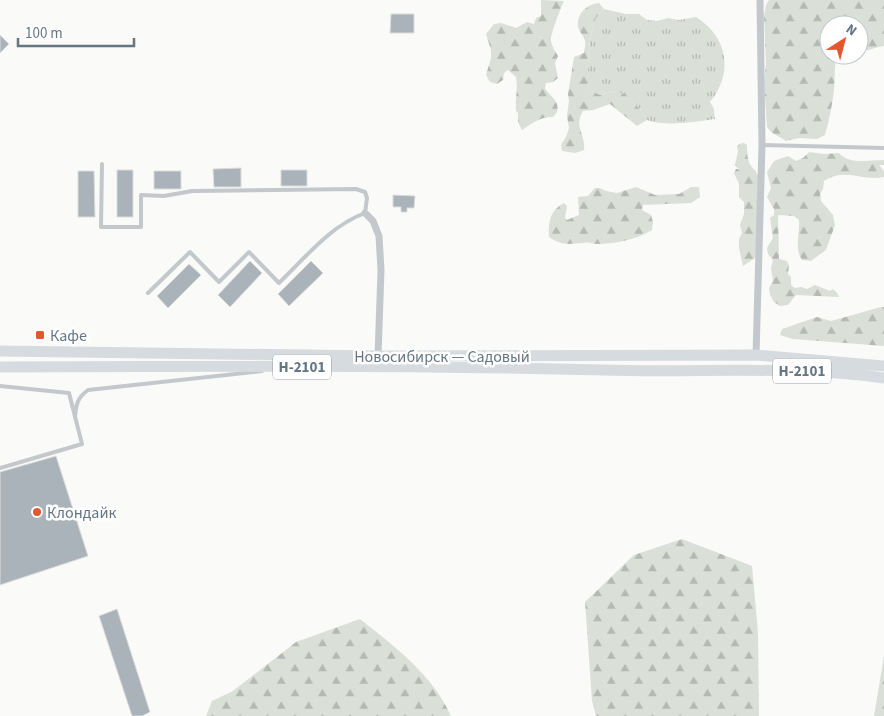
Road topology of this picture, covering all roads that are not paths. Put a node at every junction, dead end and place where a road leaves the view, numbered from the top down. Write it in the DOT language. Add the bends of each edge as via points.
graph roads {
  1 [pos="760,0"];
  2 [pos="762,145"];
  3 [pos="884,148"];
  4 [pos="102,164"];
  5 [pos="365,213"];
  6 [pos="148,293"];
  7 [pos="0,350"];
  8 [pos="756,355"];
  9 [pos="378,356"];
  10 [pos="884,366"];
  11 [pos="0,367"];
  12 [pos="299,367"];
  13 [pos="884,378"];
  14 [pos="0,386"];
  15 [pos="75,417"];
  16 [pos="0,468"];
  1 -- 2 [label="street"];
  2 -- 3 [label="lane"];
  2 -- 8 [label="street"];
  4 -- 5 [label="lane" via="101,227 141,227 141,195 164,196 192,191 356,189 365,192 368,198"];
  5 -- 6 [label="lane" via="333,230 280,283 250,252 219,282 190,252"];
  5 -- 9 [label="street" via="373,221 379,236"];
  7 -- 9 [label="main road, Новосибирск — Садовый / Н-2101"];
  8 -- 9 [label="main road, Новосибирск — Садовый / Н-2101"];
  8 -- 10 [label="main road, Новосибирск — Садовый"];
  11 -- 12 [label="main road, Новосибирск — Садовый / Н-2101"];
  12 -- 13 [label="main road, Новосибирск — Садовый / Н-2101" via="757,370"];
  12 -- 15 [label="lane" via="95,388 81,395 76,403"];
  14 -- 15 [label="lane" via="69,393"];
  15 -- 16 [label="lane" via="82,444"];
}
